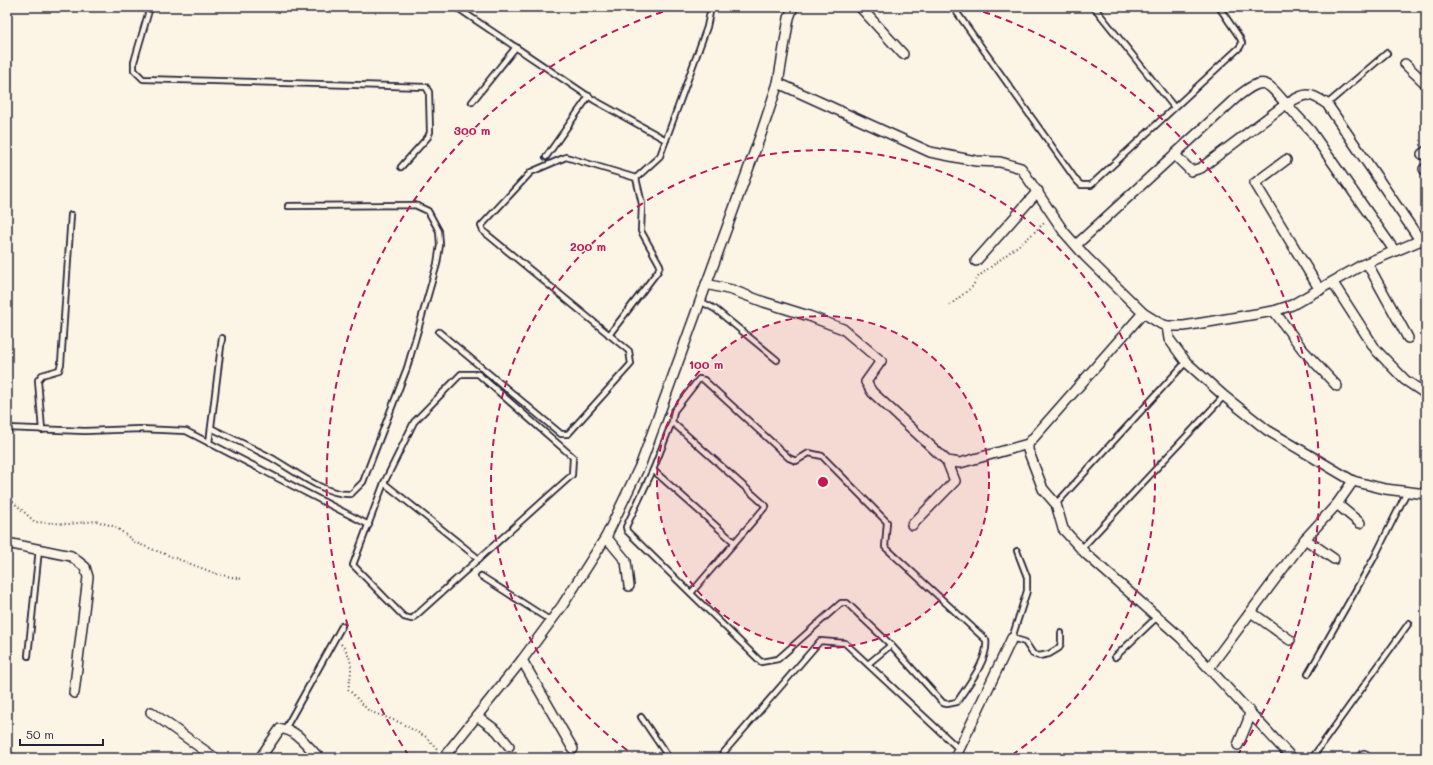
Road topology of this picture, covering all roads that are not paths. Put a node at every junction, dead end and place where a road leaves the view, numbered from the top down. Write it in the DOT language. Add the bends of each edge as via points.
graph roads {
  1 [pos="150,7"];
  2 [pos="456,7"];
  3 [pos="711,7"];
  4 [pos="793,7"];
  5 [pos="860,7"];
  6 [pos="954,7"];
  7 [pos="1094,7"];
  8 [pos="1218,7"];
  9 [pos="516,48"];
  10 [pos="1387,53"];
  11 [pos="903,54"];
  12 [pos="1405,64"];
  13 [pos="778,83"];
  14 [pos="1426,84"];
  15 [pos="589,96"];
  16 [pos="472,102"];
  17 [pos="1286,104"];
  18 [pos="1327,104"];
  19 [pos="1174,108"];
  20 [pos="666,140"];
  21 [pos="1175,155"];
  22 [pos="546,157"];
  23 [pos="1286,160"];
  24 [pos="401,167"];
  25 [pos="636,178"];
  26 [pos="1038,191"];
  27 [pos="288,206"];
  28 [pos="71,215"];
  29 [pos="1423,239"];
  30 [pos="1076,246"];
  31 [pos="1394,250"];
  32 [pos="976,261"];
  33 [pos="1367,263"];
  34 [pos="1333,283"];
  35 [pos="706,284"];
  36 [pos="1320,290"];
  37 [pos="700,302"];
  38 [pos="1274,311"];
  39 [pos="1143,313"];
  40 [pos="1168,326"];
  41 [pos="439,332"];
  42 [pos="609,335"];
  43 [pos="222,338"];
  44 [pos="1408,338"];
  45 [pos="777,360"];
  46 [pos="1186,362"];
  47 [pos="1337,386"];
  48 [pos="1426,394"];
  49 [pos="1224,396"];
  50 [pos="672,422"];
  51 [pos="7,428"];
  52 [pos="211,428"];
  53 [pos="42,430"];
  54 [pos="209,443"];
  55 [pos="1028,444"];
  56 [pos="947,461"];
  57 [pos="653,470"];
  58 [pos="1353,481"];
  59 [pos="384,483"];
  60 [pos="1407,492"];
  61 [pos="1426,494"];
  62 [pos="1056,504"];
  63 [pos="1337,504"];
  64 [pos="1360,523"];
  65 [pos="369,525"];
  66 [pos="912,525"];
  67 [pos="606,537"];
  68 [pos="1305,539"];
  69 [pos="734,542"];
  70 [pos="7,543"];
  71 [pos="39,549"];
  72 [pos="1081,549"];
  73 [pos="1017,550"];
  74 [pos="479,559"];
  75 [pos="1334,559"];
  76 [pos="481,576"];
  77 [pos="629,586"];
  78 [pos="691,593"];
  79 [pos="1251,612"];
  80 [pos="1157,617"];
  81 [pos="551,621"];
  82 [pos="1409,623"];
  83 [pos="342,626"];
  84 [pos="1061,633"];
  85 [pos="1012,638"];
  86 [pos="1290,640"];
  87 [pos="891,645"];
  88 [pos="28,656"];
  89 [pos="1115,657"];
  90 [pos="522,660"];
  91 [pos="868,664"];
  92 [pos="1209,668"];
  93 [pos="1308,674"];
  94 [pos="74,693"];
  95 [pos="1250,711"];
  96 [pos="151,712"];
  97 [pos="477,716"];
  98 [pos="641,717"];
  99 [pos="285,729"];
  100 [pos="1238,745"];
  101 [pos="509,746"];
  102 [pos="573,749"];
  103 [pos="958,754"];
  104 [pos="7,757"];
  105 [pos="444,757"];
  106 [pos="11,758"];
  107 [pos="215,758"];
  108 [pos="260,758"];
  109 [pos="319,758"];
  110 [pos="669,758"];
  111 [pos="719,758"];
  112 [pos="1292,758"];
  113 [pos="1312,758"];
  1 -- 24 [label="lane" via="134,62 134,70 143,79 426,87 429,92 430,132"];
  2 -- 9 [label="lane"];
  3 -- 20 [label="lane" via="707,27"];
  4 -- 13 [label="street" via="788,18"];
  5 -- 11 [label="street"];
  6 -- 19 [label="lane" via="1081,185 1091,185"];
  7 -- 19 [label="lane"];
  8 -- 19 [label="lane" via="1242,43"];
  9 -- 15 [label="lane"];
  9 -- 16 [label="lane"];
  10 -- 18 [label="lane"];
  12 -- 14 [label="street"];
  13 -- 26 [label="street" via="930,152 976,161 1000,162 1022,168"];
  13 -- 35 [label="street"];
  15 -- 20 [label="lane"];
  15 -- 22 [label="lane"];
  17 -- 18 [label="street" via="1306,94 1314,95"];
  17 -- 21 [label="street" via="1201,168 1191,171"];
  17 -- 21 [label="street" via="1267,85 1257,83 1237,97"];
  17 -- 31 [label="street" via="1310,130"];
  18 -- 29 [label="street"];
  20 -- 25 [label="lane" via="660,156"];
  21 -- 30 [label="street"];
  23 -- 36 [label="street" via="1255,183"];
  25 -- 42 [label="lane" via="642,204 641,231 660,265"];
  25 -- 42 [label="lane" via="566,157 532,172 481,226 483,231"];
  26 -- 30 [label="street"];
  26 -- 32 [label="street"];
  27 -- 52 [label="lane" via="415,205 428,212 438,231 440,245 437,264 407,368 363,482 351,494 342,495 323,487"];
  28 -- 53 [label="lane" via="61,364 59,370 42,375 38,380"];
  29 -- 31 [label="street"];
  30 -- 39 [label="street"];
  31 -- 33 [label="street"];
  33 -- 34 [label="street"];
  33 -- 44 [label="street"];
  34 -- 36 [label="street"];
  34 -- 48 [label="street" via="1376,350 1394,370"];
  35 -- 37 [label="street"];
  35 -- 56 [label="street" via="732,290 843,329 881,361 866,382 872,392"];
  36 -- 38 [label="street" via="1292,305"];
  37 -- 45 [label="lane" via="715,309"];
  37 -- 67 [label="street" via="642,464"];
  38 -- 40 [label="street" via="1184,326"];
  38 -- 47 [label="street" via="1303,350"];
  39 -- 40 [label="street"];
  39 -- 55 [label="street"];
  40 -- 46 [label="street" via="1169,339"];
  41 -- 42 [label="lane" via="561,434 568,434 631,364 629,351"];
  43 -- 52 [label="lane"];
  46 -- 49 [label="street"];
  46 -- 62 [label="lane"];
  49 -- 58 [label="street" via="1267,430"];
  49 -- 72 [label="lane"];
  50 -- 57 [label="lane"];
  50 -- 69 [label="lane" via="766,506"];
  50 -- 87 [label="lane" via="674,411 699,379 704,380 789,458 796,461 809,453 822,456 887,522 885,547 986,640 987,648 984,658 957,702 946,704"];
  51 -- 53 [label="lane"];
  52 -- 54 [label="lane"];
  53 -- 54 [label="lane" via="186,431"];
  54 -- 65 [label="lane"];
  55 -- 56 [label="street" via="960,463"];
  55 -- 62 [label="street" via="1043,489"];
  56 -- 66 [label="street" via="955,482"];
  57 -- 69 [label="lane"];
  57 -- 78 [label="lane" via="626,527 627,531"];
  58 -- 60 [label="street"];
  58 -- 63 [label="street"];
  59 -- 65 [label="lane"];
  59 -- 74 [label="lane"];
  59 -- 74 [label="lane" via="414,422 461,374 478,374 573,457 572,475"];
  60 -- 61 [label="street"];
  60 -- 93 [label="lane" via="1374,558"];
  62 -- 72 [label="street" via="1063,529"];
  63 -- 64 [label="street"];
  63 -- 68 [label="street"];
  65 -- 74 [label="lane" via="353,565 404,617 412,619"];
  67 -- 77 [label="street" via="626,561"];
  67 -- 81 [label="street"];
  68 -- 75 [label="street"];
  68 -- 79 [label="street"];
  69 -- 78 [label="lane"];
  70 -- 71 [label="street"];
  71 -- 88 [label="lane"];
  71 -- 94 [label="street" via="71,556 85,567 88,577"];
  72 -- 80 [label="street"];
  73 -- 85 [label="lane" via="1027,577 1027,591"];
  76 -- 81 [label="lane"];
  78 -- 87 [label="lane" via="761,662 778,659 841,604 847,603"];
  79 -- 86 [label="street"];
  79 -- 92 [label="street"];
  80 -- 89 [label="lane"];
  80 -- 92 [label="street"];
  81 -- 90 [label="street"];
  82 -- 113 [label="lane"];
  83 -- 99 [label="lane"];
  84 -- 85 [label="lane" via="1059,648 1039,656 1034,654 1025,642"];
  85 -- 103 [label="street"];
  87 -- 91 [label="lane"];
  90 -- 97 [label="street"];
  90 -- 102 [label="street"];
  91 -- 103 [label="lane"];
  91 -- 111 [label="lane" via="845,643 820,641"];
  92 -- 95 [label="street"];
  95 -- 100 [label="street"];
  95 -- 112 [label="street"];
  96 -- 107 [label="street"];
  97 -- 101 [label="street" via="497,731"];
  97 -- 105 [label="street"];
  98 -- 110 [label="lane"];
  99 -- 108 [label="street" via="280,729"];
  99 -- 109 [label="street" via="292,732"];
  104 -- 106 [label="street"];
}
